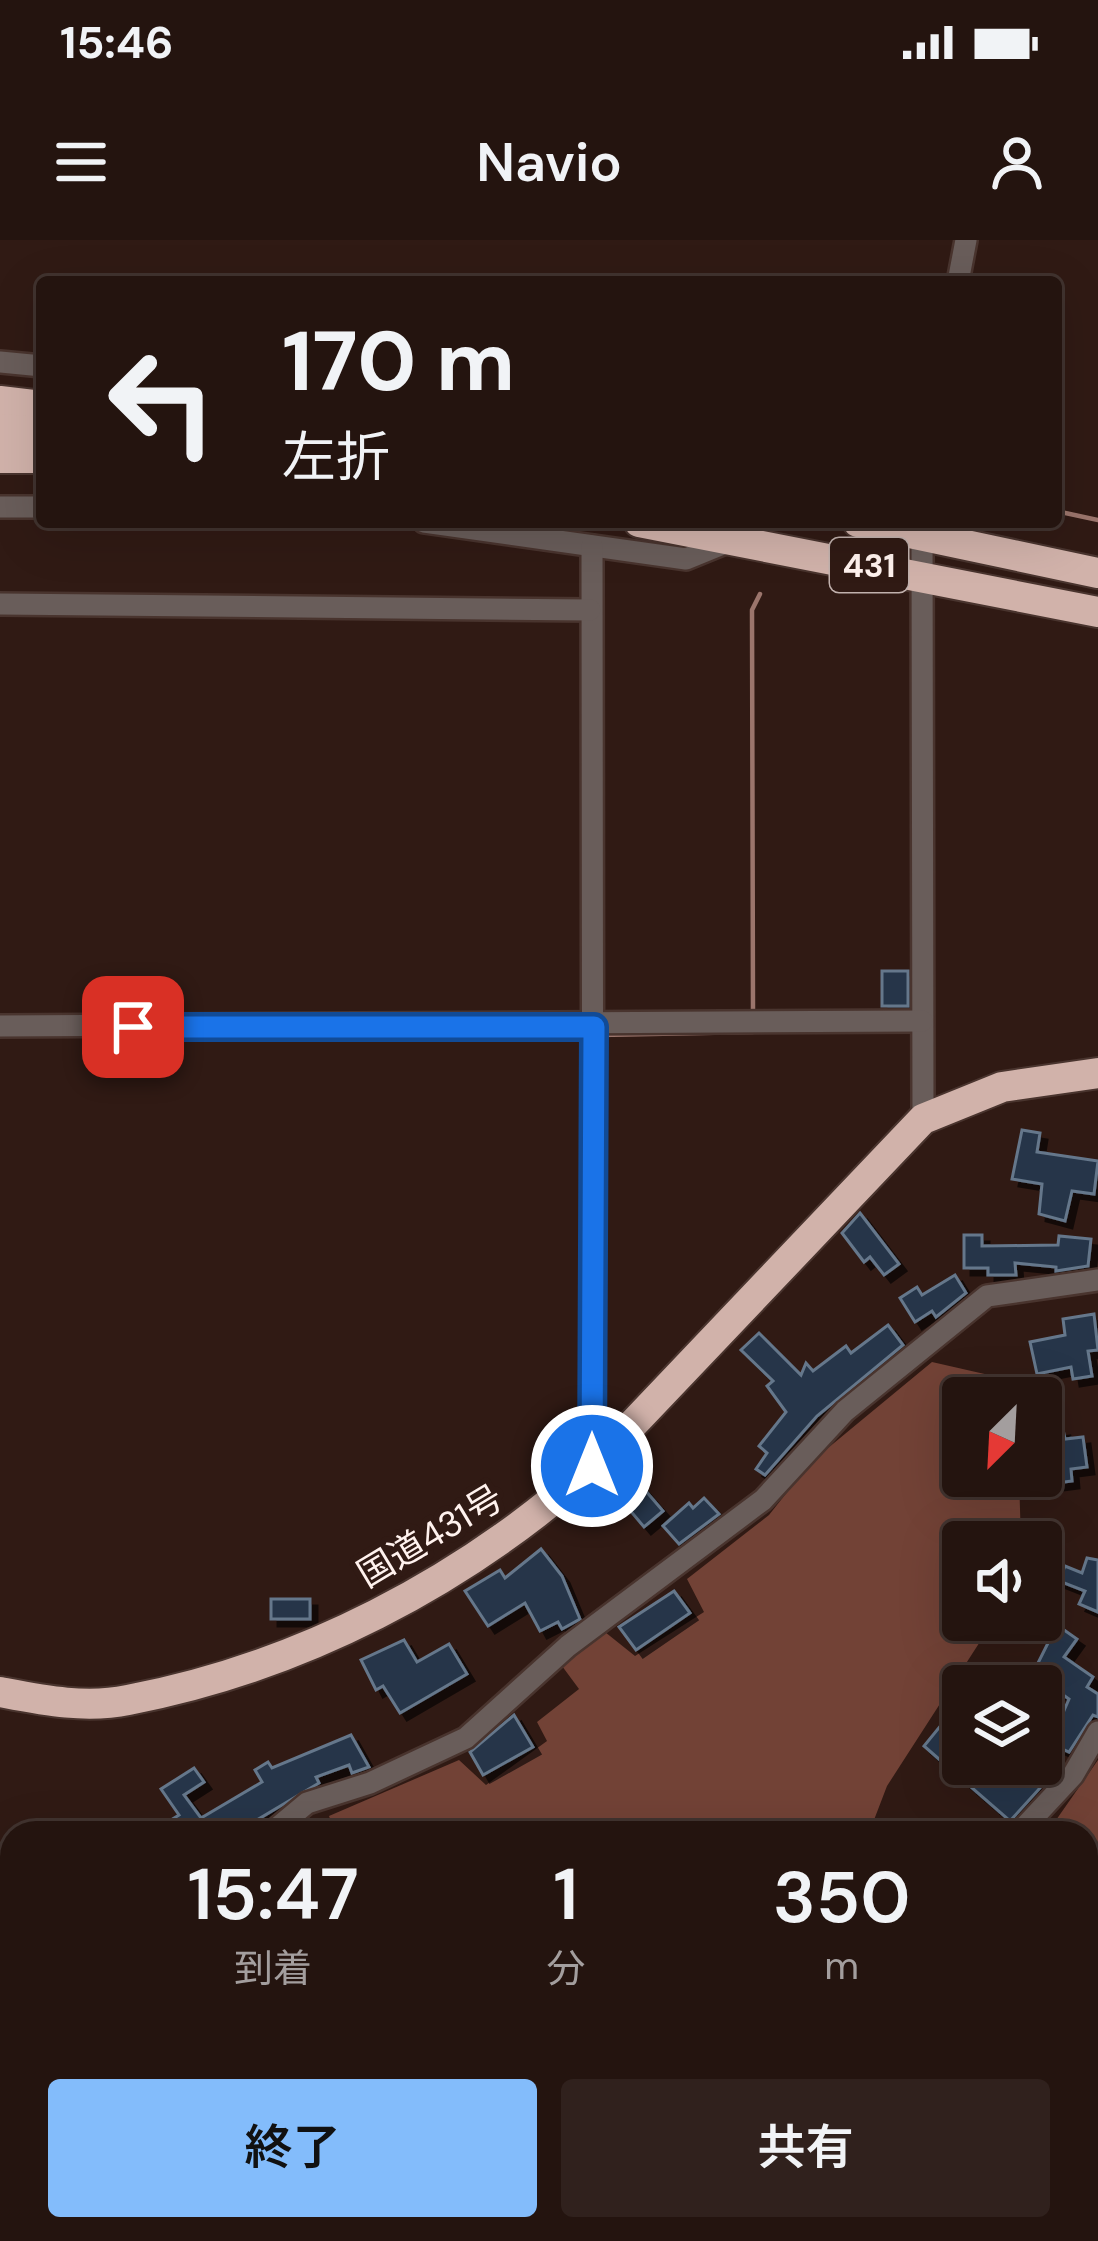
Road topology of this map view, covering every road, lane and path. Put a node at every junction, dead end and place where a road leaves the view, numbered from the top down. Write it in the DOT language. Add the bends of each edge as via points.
graph roads {
  1 [pos="966,240"];
  2 [pos="959,276"];
  3 [pos="0,362"];
  4 [pos="36,365"];
  5 [pos="0,400"];
  6 [pos="36,405"];
  7 [pos="36,423"];
  8 [pos="0,425"];
  9 [pos="36,431"];
  10 [pos="0,458"];
  11 [pos="36,458"];
  12 [pos="36,506"];
  13 [pos="0,507"];
  14 [pos="468,528"];
  15 [pos="674,528"];
  16 [pos="922,528"];
  17 [pos="926,528"];
  18 [pos="737,539"];
  19 [pos="592,545"];
  20 [pos="1098,573"];
  21 [pos="925,575"];
  22 [pos="0,604"];
  23 [pos="590,610"];
  24 [pos="1098,612"];
  25 [pos="922,1022"];
  26 [pos="0,1026"];
  27 [pos="594,1027"];
  28 [pos="1098,1073"];
  29 [pos="923,1119"];
  30 [pos="1097,1272"];
  31 [pos="592,1466"];
  32 [pos="0,1692"];
  33 [pos="1098,1732"];
  34 [pos="285,1821"];
  35 [pos="1030,1821"];
  1 -- 2 [label="street"];
  3 -- 4 [label="street"];
  5 -- 6 [label="highway"];
  7 -- 8 [label="highway"];
  8 -- 9 [label="highway"];
  10 -- 11 [label="highway"];
  12 -- 13 [label="street"];
  14 -- 19 [label="street"];
  15 -- 18 [label="highway, 431"];
  16 -- 21 [label="street"];
  17 -- 20 [label="highway, 431"];
  18 -- 19 [label="street" via="686,559"];
  18 -- 21 [label="highway, 431"];
  19 -- 23 [label="street"];
  21 -- 24 [label="highway, 431"];
  21 -- 25 [label="street"];
  22 -- 23 [label="street"];
  23 -- 27 [label="street"];
  25 -- 27 [label="street"];
  25 -- 29 [label="street"];
  26 -- 27 [label="street"];
  27 -- 31 [label="street"];
  28 -- 29 [label="highway, 国道431号" via="1002,1087"];
  29 -- 31 [label="highway, 国道431号"];
  30 -- 34 [label="street" via="987,1296 845,1411 764,1500 568,1646 466,1738 307,1803"];
  31 -- 32 [label="highway, 国道431号" via="534,1518 400,1606 265,1660 126,1701 61,1704"];
  33 -- 35 [label="street"];
}
